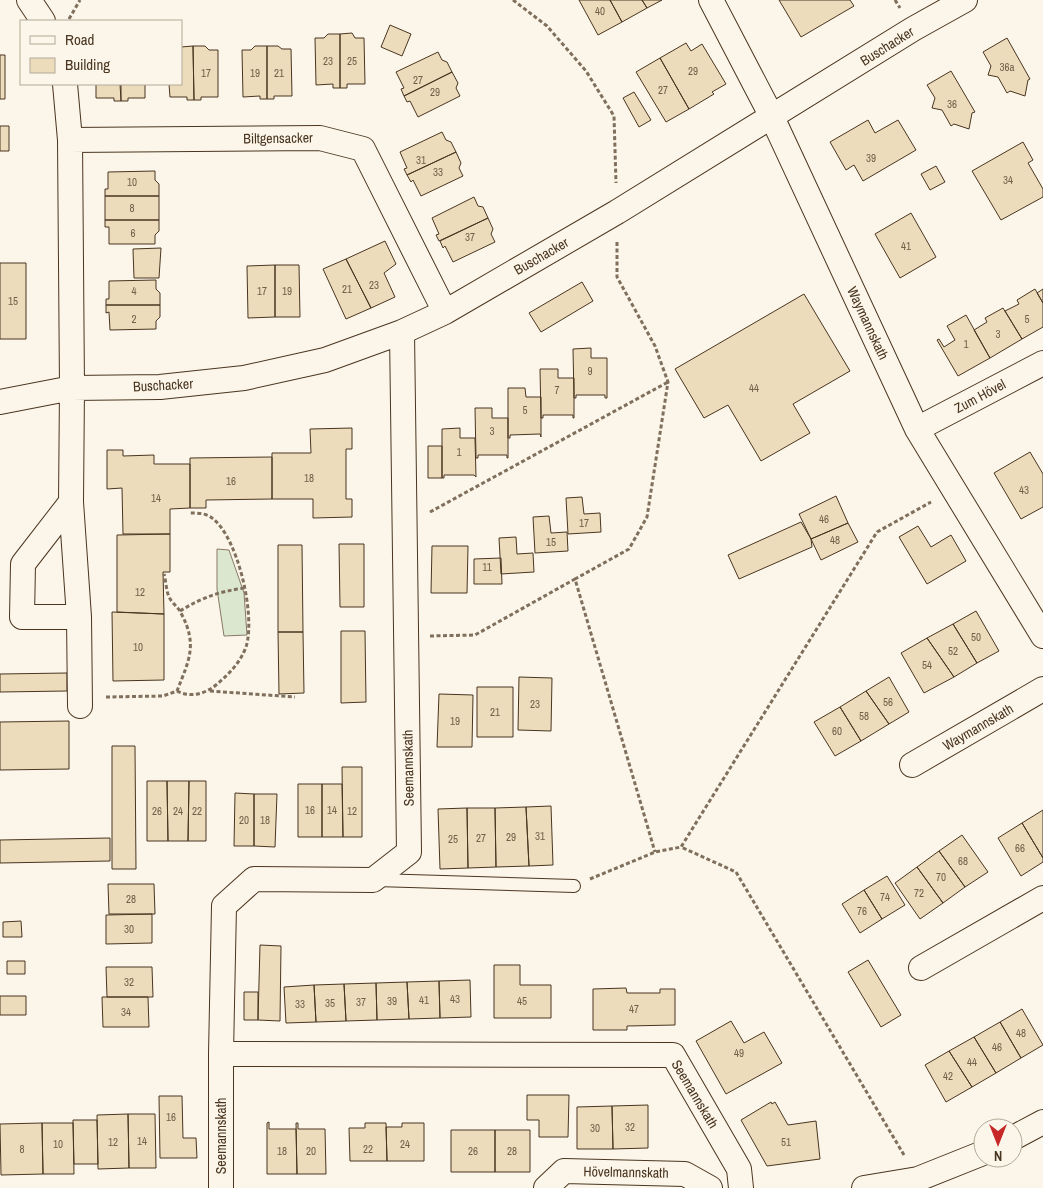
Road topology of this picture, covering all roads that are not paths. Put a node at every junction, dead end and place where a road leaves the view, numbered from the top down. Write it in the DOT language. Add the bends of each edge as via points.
graph roads {
  1 [pos="29,0"];
  2 [pos="711,0"];
  3 [pos="965,0"];
  4 [pos="42,20"];
  5 [pos="66,85"];
  6 [pos="772,117"];
  7 [pos="70,140"];
  8 [pos="445,312"];
  9 [pos="402,332"];
  10 [pos="1043,363"];
  11 [pos="72,388"];
  12 [pos="0,402"];
  13 [pos="917,429"];
  14 [pos="71,502"];
  15 [pos="79,616"];
  16 [pos="1043,636"];
  17 [pos="1043,689"];
  18 [pos="80,702"];
  19 [pos="912,765"];
  20 [pos="374,880"];
  21 [pos="574,886"];
  22 [pos="1043,898"];
  23 [pos="921,968"];
  24 [pos="221,1054"];
  25 [pos="1043,1122"];
  26 [pos="1023,1133"];
  27 [pos="973,1157"];
  28 [pos="221,1188"];
  29 [pos="546,1188"];
  30 [pos="710,1188"];
  31 [pos="741,1188"];
  32 [pos="864,1188"];
  1 -- 4 [label="street"];
  2 -- 6 [label="street, Waymannskath"];
  3 -- 6 [label="street, Buschacker"];
  5 -- 7 [label="street"];
  6 -- 8 [label="street, Buschacker"];
  6 -- 13 [label="street, Waymannskath"];
  7 -- 8 [label="street, Biltgensacker" via="320,138 363,149"];
  7 -- 11 [label="street"];
  8 -- 9 [label="street, Buschacker"];
  9 -- 11 [label="street, Buschacker" via="324,360 244,378 160,387"];
  9 -- 20 [label="street, Seemannskath" via="409,852"];
  10 -- 13 [label="street, Zum Hövel"];
  11 -- 12 [label="street, Buschacker"];
  11 -- 14 [label="street"];
  13 -- 16 [label="street, Waymannskath"];
  14 -- 15 [label="street"];
  14 -- 15 [label="street" via="23,564 22,616"];
  15 -- 18 [label="street"];
  17 -- 19 [label="street, Waymannskath"];
  20 -- 21 [label="lane"];
  20 -- 24 [label="street, Seemannskath" via="254,879 224,906"];
  22 -- 23 [label="street"];
  24 -- 28 [label="street, Seemannskath"];
  24 -- 31 [label="street, Seemannskath" via="673,1056 739,1169"];
  25 -- 26 [label="street"];
  27 -- 32 [label="street" via="918,1179"];
  29 -- 30 [label="street, Hövelmannskath" via="564,1171 685,1174"];
}
